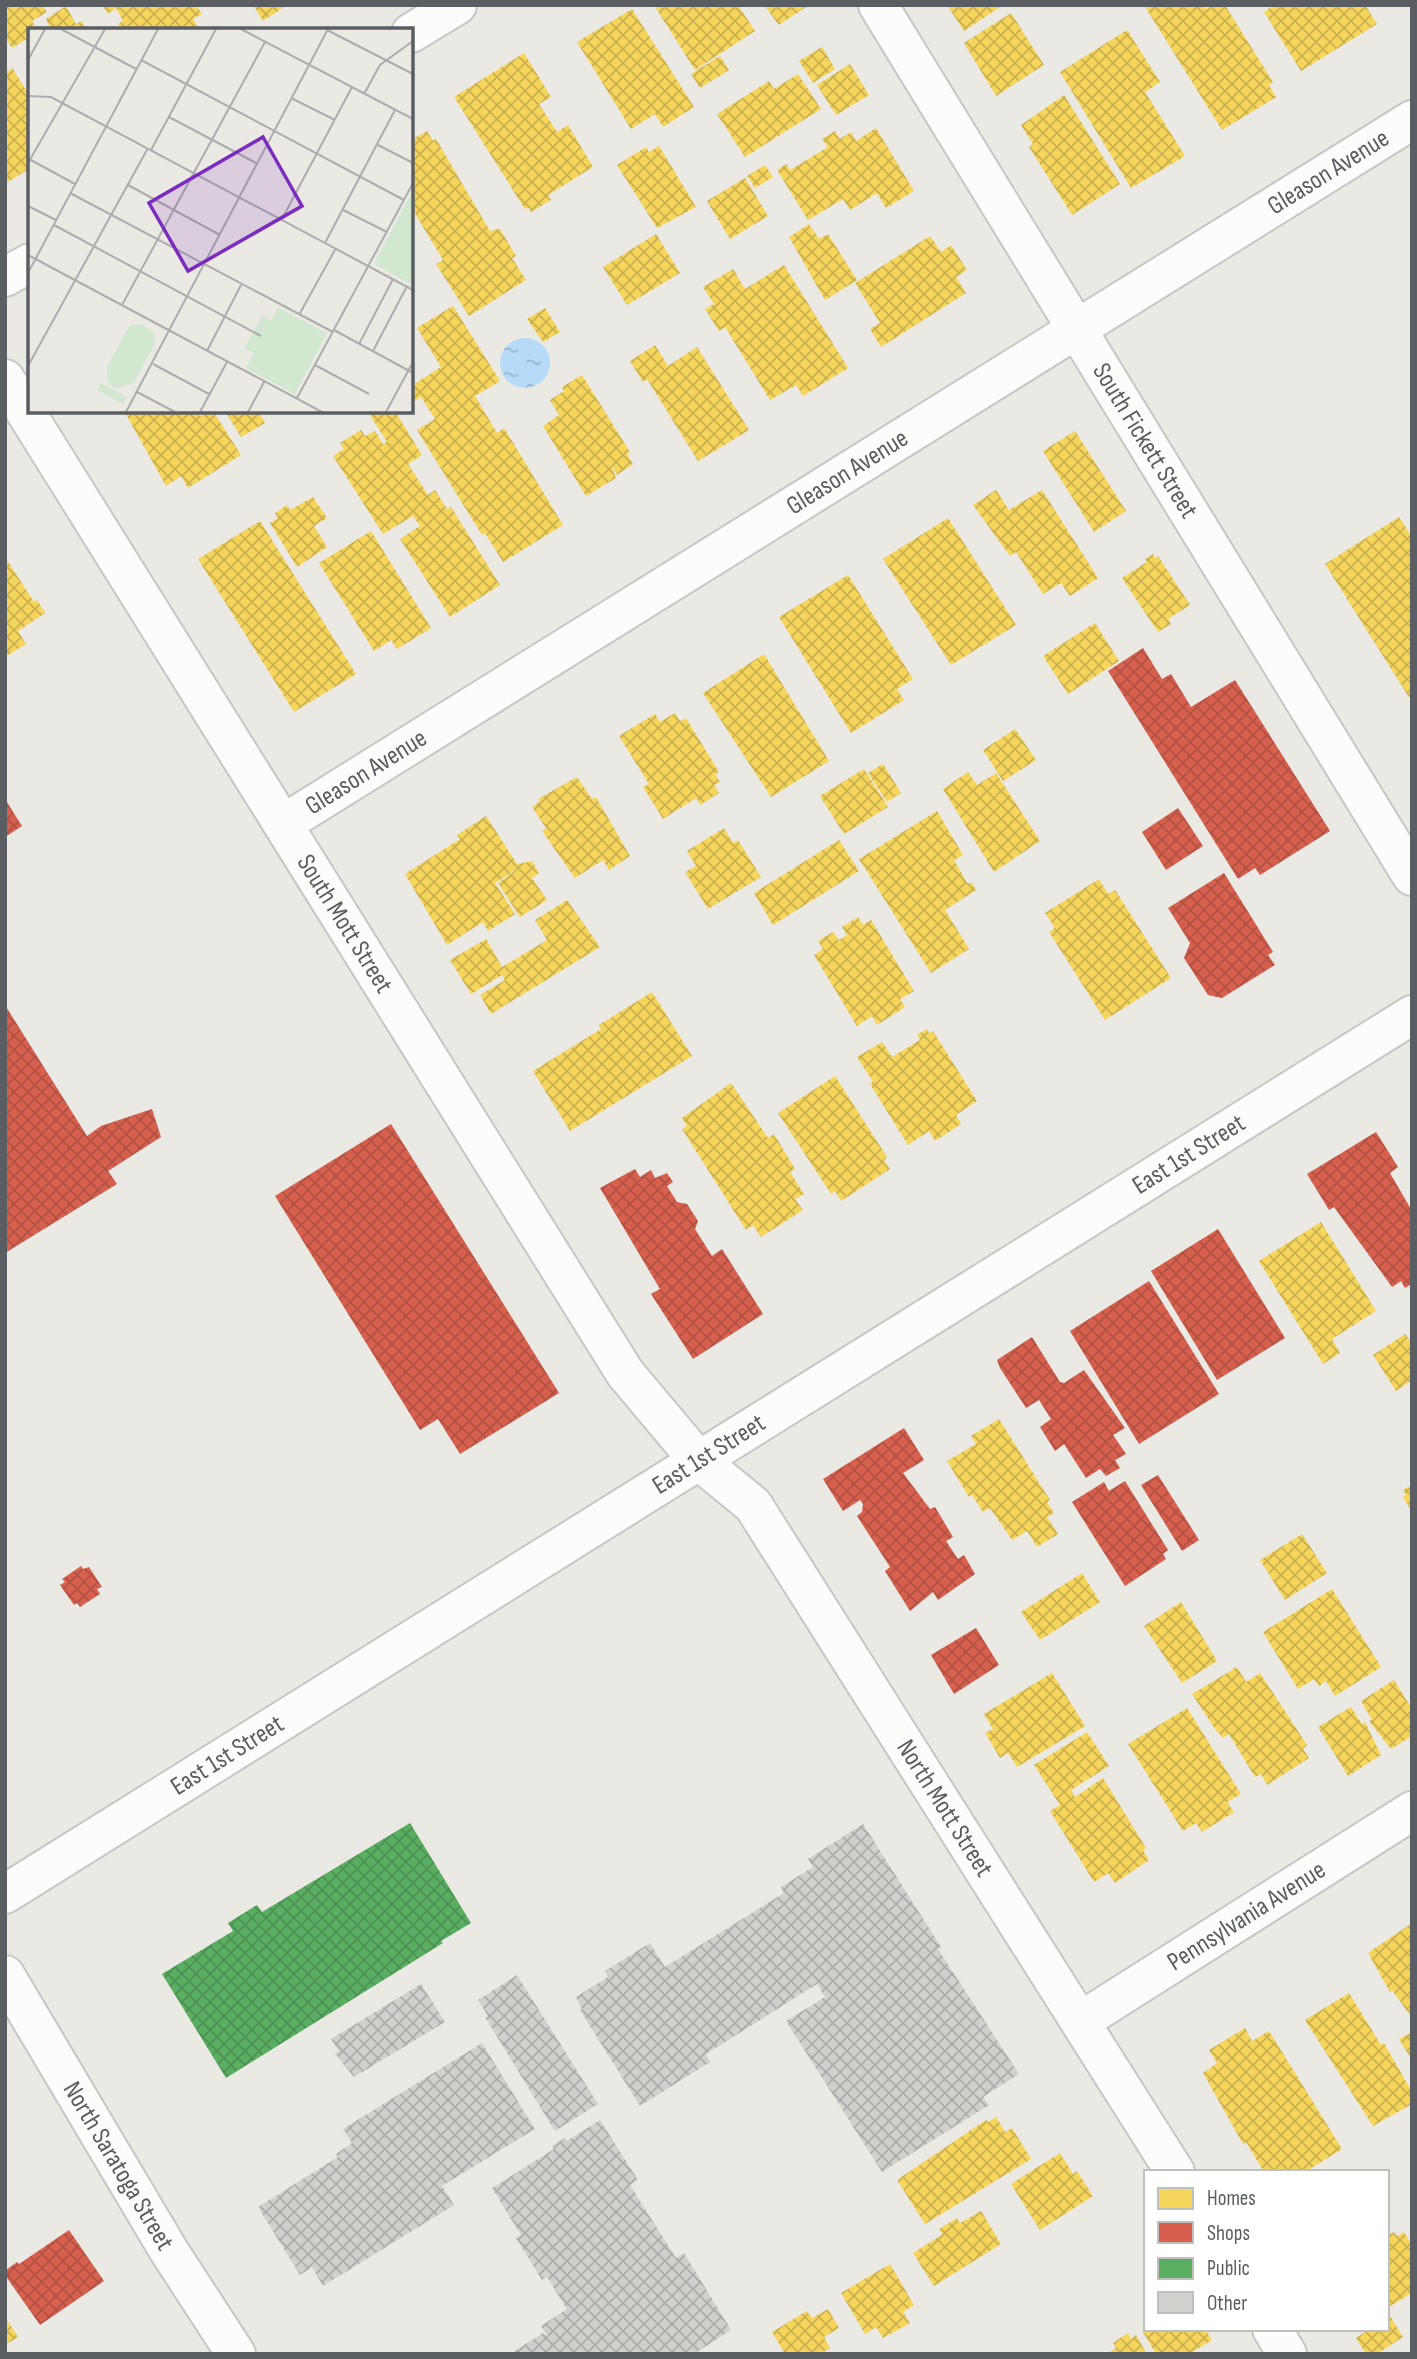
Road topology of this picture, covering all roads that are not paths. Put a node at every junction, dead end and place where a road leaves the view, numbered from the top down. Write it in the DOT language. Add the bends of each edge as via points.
graph roads {
  1 [pos="457,5"];
  2 [pos="878,5"];
  3 [pos="413,32"];
  4 [pos="1412,120"];
  5 [pos="28,264"];
  6 [pos="5,277"];
  7 [pos="1077,328"];
  8 [pos="5,379"];
  9 [pos="284,824"];
  10 [pos="1412,876"];
  11 [pos="1412,1015"];
  12 [pos="698,1460"];
  13 [pos="1412,1811"];
  14 [pos="5,1894"];
  15 [pos="5,1975"];
  16 [pos="1082,2021"];
  17 [pos="1174,2170"];
  18 [pos="1273,2331"];
  19 [pos="236,2354"];
  20 [pos="1287,2354"];
  1 -- 3 [label="street"];
  2 -- 7 [label="street, South Fickett Street"];
  4 -- 7 [label="street, Gleason Avenue"];
  5 -- 6 [label="street"];
  7 -- 9 [label="street, Gleason Avenue"];
  7 -- 10 [label="street, South Fickett Street"];
  8 -- 9 [label="street, South Mott Street"];
  9 -- 12 [label="street, South Mott Street" via="625,1373"];
  11 -- 12 [label="street, East 1st Street"];
  12 -- 14 [label="street, East 1st Street"];
  12 -- 16 [label="street, North Mott Street" via="753,1505"];
  13 -- 16 [label="street, Pennsylvania Avenue"];
  15 -- 19 [label="street, North Saratoga Street" via="169,2251"];
  16 -- 17 [label="street, North Mott Street"];
  18 -- 20 [label="street"];
}
